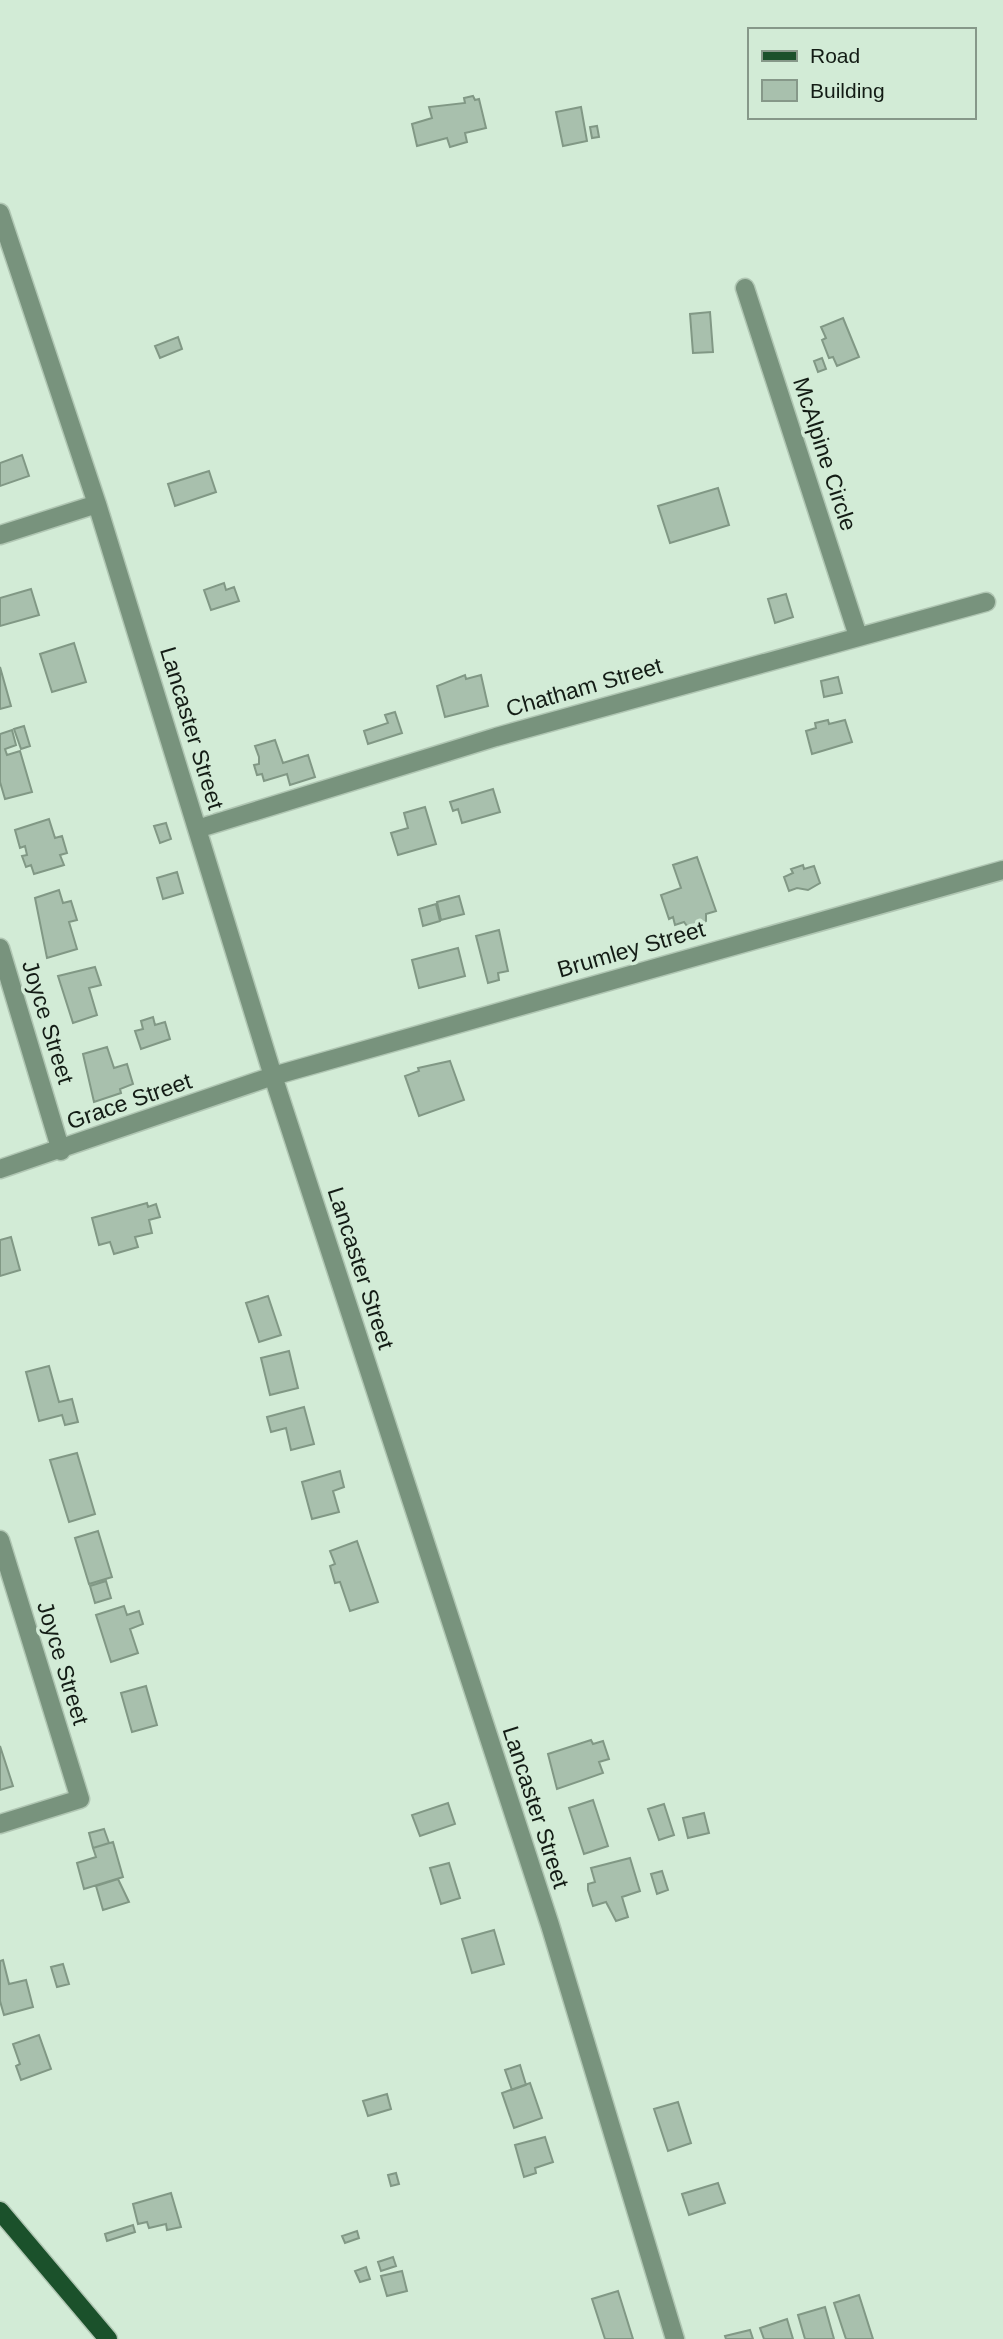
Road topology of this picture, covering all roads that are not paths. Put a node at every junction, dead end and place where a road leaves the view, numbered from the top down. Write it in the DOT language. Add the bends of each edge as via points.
graph roads {
  1 [pos="1,218"];
  2 [pos="745,288"];
  3 [pos="97,504"];
  4 [pos="0,535"];
  5 [pos="986,601"];
  6 [pos="858,636"];
  7 [pos="197,829"];
  8 [pos="1003,870"];
  9 [pos="0,948"];
  10 [pos="273,1076"];
  11 [pos="61,1151"];
  12 [pos="0,1169"];
  13 [pos="0,1540"];
  14 [pos="0,1824"];
  15 [pos="0,2211"];
  16 [pos="108,2339"];
  17 [pos="675,2339"];
  1 -- 3 [label="street, Lancaster Street"];
  2 -- 6 [label="street, McAlpine Circle"];
  3 -- 4 [label="street"];
  3 -- 7 [label="street, Lancaster Street"];
  5 -- 6 [label="street, Chatham Street"];
  6 -- 7 [label="street, Chatham Street" via="496,737"];
  7 -- 10 [label="street, Lancaster Street"];
  8 -- 10 [label="street, Brumley Street"];
  9 -- 11 [label="street, Joyce Street"];
  10 -- 11 [label="street, Grace Street"];
  10 -- 17 [label="street, Lancaster Street" via="554,1938"];
  11 -- 12 [label="street, Grace Street"];
  13 -- 14 [label="street, Joyce Street" via="80,1799"];
  15 -- 16 [label="main road"];
}
